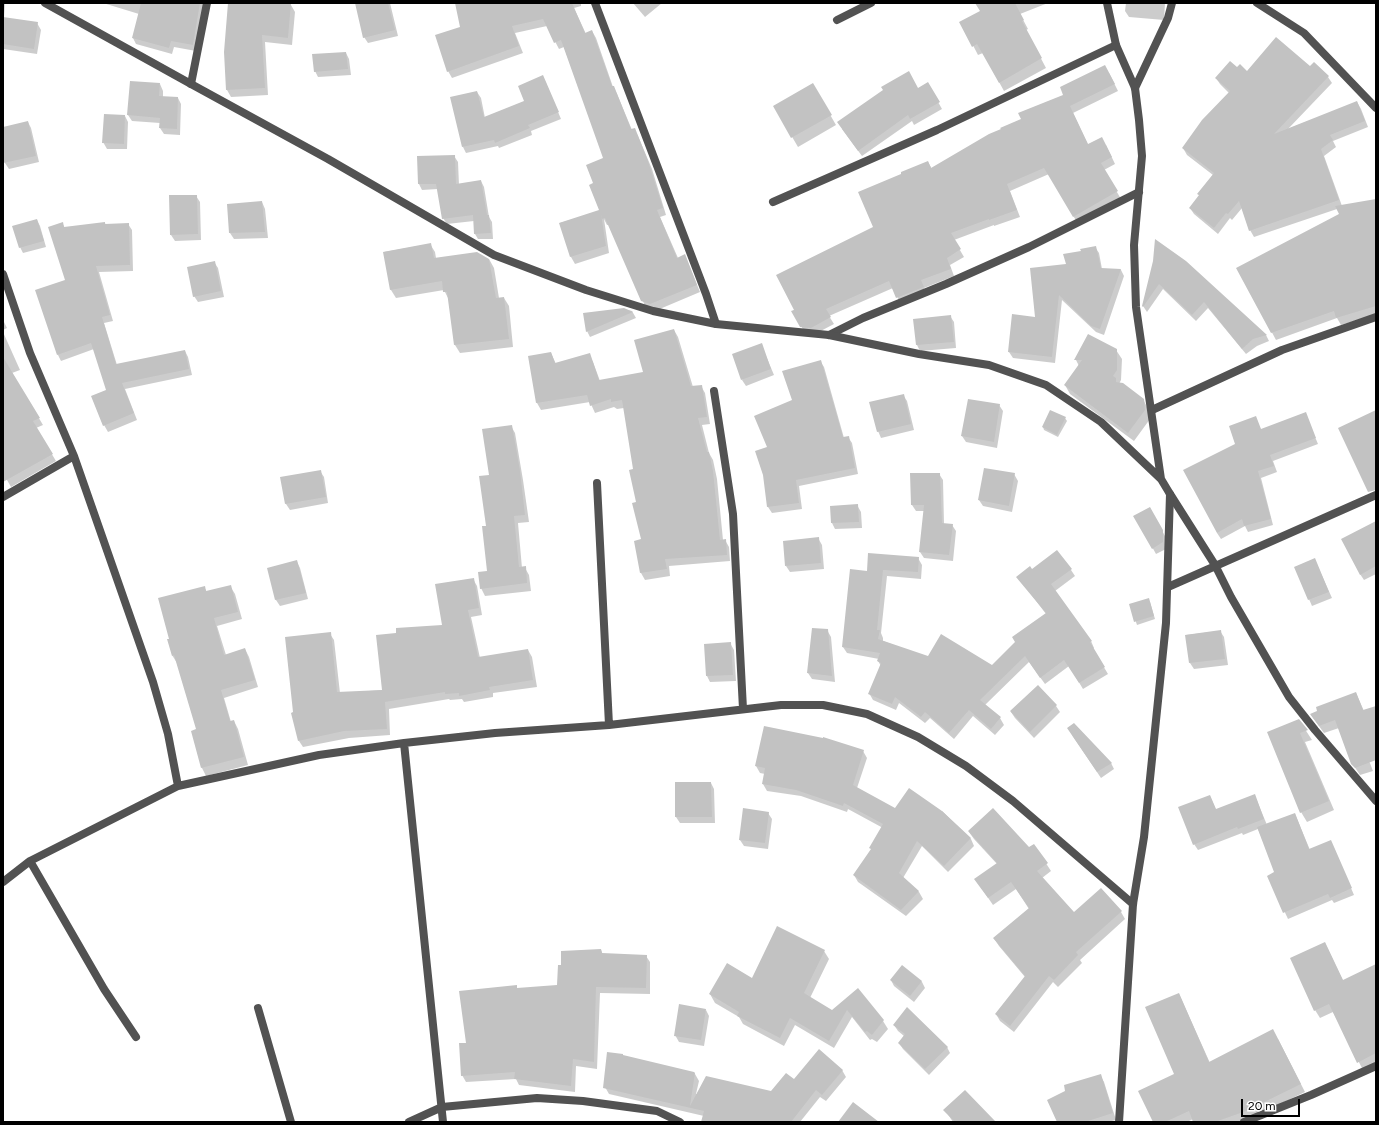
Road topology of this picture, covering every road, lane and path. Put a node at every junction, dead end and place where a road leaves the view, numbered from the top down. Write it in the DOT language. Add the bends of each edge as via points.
graph roads {
  1 [pos="45,3"];
  2 [pos="207,3"];
  3 [pos="595,3"];
  4 [pos="872,3"];
  5 [pos="1107,3"];
  6 [pos="1172,3"];
  7 [pos="1257,3"];
  8 [pos="836,20"];
  9 [pos="1116,45"];
  10 [pos="191,84"];
  11 [pos="1135,88"];
  12 [pos="1376,108"];
  13 [pos="1139,192"];
  14 [pos="772,202"];
  15 [pos="3,274"];
  16 [pos="1376,317"];
  17 [pos="716,324"];
  18 [pos="829,335"];
  19 [pos="714,391"];
  20 [pos="1152,410"];
  21 [pos="74,456"];
  22 [pos="1161,479"];
  23 [pos="596,483"];
  24 [pos="1170,494"];
  25 [pos="1376,495"];
  26 [pos="3,497"];
  27 [pos="1215,566"];
  28 [pos="1168,586"];
  29 [pos="743,709"];
  30 [pos="609,725"];
  31 [pos="404,743"];
  32 [pos="178,786"];
  33 [pos="1376,801"];
  34 [pos="30,861"];
  35 [pos="3,882"];
  36 [pos="1133,904"];
  37 [pos="258,1008"];
  38 [pos="136,1037"];
  39 [pos="1376,1066"];
  40 [pos="442,1107"];
  41 [pos="291,1122"];
  42 [pos="409,1122"];
  43 [pos="443,1122"];
  44 [pos="680,1122"];
  45 [pos="1119,1122"];
  46 [pos="1244,1122"];
  1 -- 10 [label="street"];
  2 -- 10 [label="street"];
  3 -- 17 [label="street"];
  4 -- 8 [label="street"];
  5 -- 9 [label="street"];
  6 -- 11 [label="street" via="1168,18"];
  7 -- 12 [label="street" via="1304,33"];
  9 -- 11 [label="street"];
  9 -- 14 [label="street" via="937,130"];
  10 -- 17 [label="street" via="328,158 494,255 586,290 653,311"];
  11 -- 13 [label="street" via="1142,156"];
  13 -- 18 [label="street" via="1029,247"];
  13 -- 20 [label="street" via="1134,245 1136,307"];
  15 -- 21 [label="street" via="30,353"];
  16 -- 20 [label="street" via="1282,350"];
  17 -- 18 [label="street"];
  18 -- 22 [label="street" via="919,354 989,365 1046,385 1101,422"];
  19 -- 29 [label="street" via="733,514"];
  20 -- 22 [label="street"];
  21 -- 26 [label="street"];
  21 -- 32 [label="street" via="152,682 168,734"];
  22 -- 24 [label="street"];
  23 -- 30 [label="street"];
  24 -- 27 [label="street"];
  24 -- 28 [label="street"];
  25 -- 27 [label="street"];
  27 -- 28 [label="street"];
  27 -- 33 [label="street" via="1289,697"];
  28 -- 36 [label="street" via="1144,829"];
  29 -- 30 [label="street"];
  29 -- 36 [label="street" via="781,705 823,705 867,714 918,737 966,766 1013,801"];
  30 -- 31 [label="street" via="495,733"];
  31 -- 32 [label="street" via="319,755"];
  31 -- 40 [label="street"];
  32 -- 34 [label="street"];
  34 -- 35 [label="street"];
  34 -- 38 [label="street" via="104,989"];
  36 -- 45 [label="street"];
  37 -- 41 [label="street"];
  39 -- 46 [label="street"];
  40 -- 42 [label="street"];
  40 -- 43 [label="street"];
  40 -- 44 [label="street" via="537,1098 575,1100 657,1111"];
}
